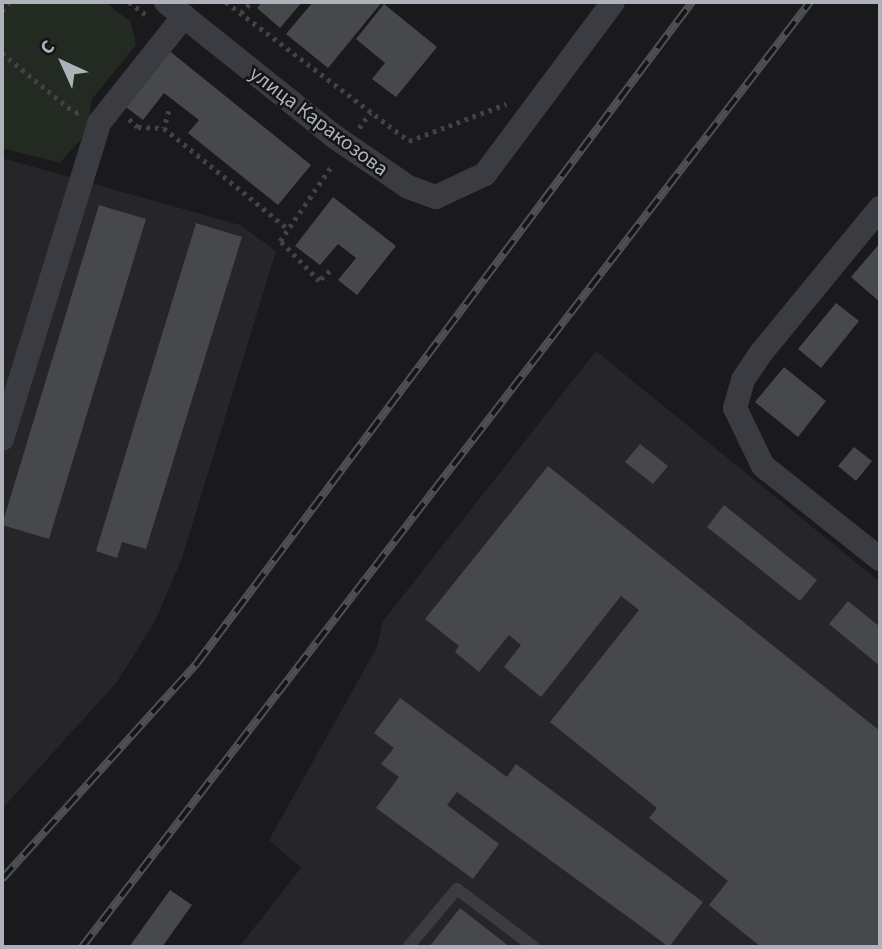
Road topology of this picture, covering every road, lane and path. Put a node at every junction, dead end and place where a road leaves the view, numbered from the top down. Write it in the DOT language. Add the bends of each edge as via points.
graph roads {
  1 [pos="9,2"];
  2 [pos="226,2"];
  3 [pos="251,2"];
  4 [pos="613,2"];
  5 [pos="175,9"];
  6 [pos="2,11"];
  7 [pos="241,13"];
  8 [pos="2,53"];
  9 [pos="552,84"];
  10 [pos="112,106"];
  11 [pos="169,111"];
  12 [pos="370,113"];
  13 [pos="164,128"];
  14 [pos="347,145"];
  15 [pos="880,208"];
  16 [pos="287,228"];
  17 [pos="330,271"];
  18 [pos="2,439"];
  19 [pos="880,559"];
  20 [pos="408,947"];
  21 [pos="534,947"];
  1 -- 6 [label="path"];
  2 -- 7 [label="path"];
  3 -- 7 [label="path"];
  4 -- 9 [label="street"];
  5 -- 10 [label="street"];
  5 -- 14 [label="street, улица Каракозова"];
  7 -- 12 [label="path"];
  8 -- 10 [label="path" via="75,113"];
  9 -- 12 [label="path" via="409,141"];
  9 -- 14 [label="street, улица Каракозова" via="485,174 436,197 408,187"];
  10 -- 13 [label="path" via="138,127"];
  10 -- 18 [label="street" via="99,123"];
  11 -- 13 [label="path"];
  12 -- 14 [label="path"];
  13 -- 16 [label="path"];
  14 -- 16 [label="path"];
  15 -- 19 [label="street" via="743,380 735,408 763,466"];
  16 -- 17 [label="path" via="280,241 319,281"];
  20 -- 21 [label="lane" via="457,889"];
}
